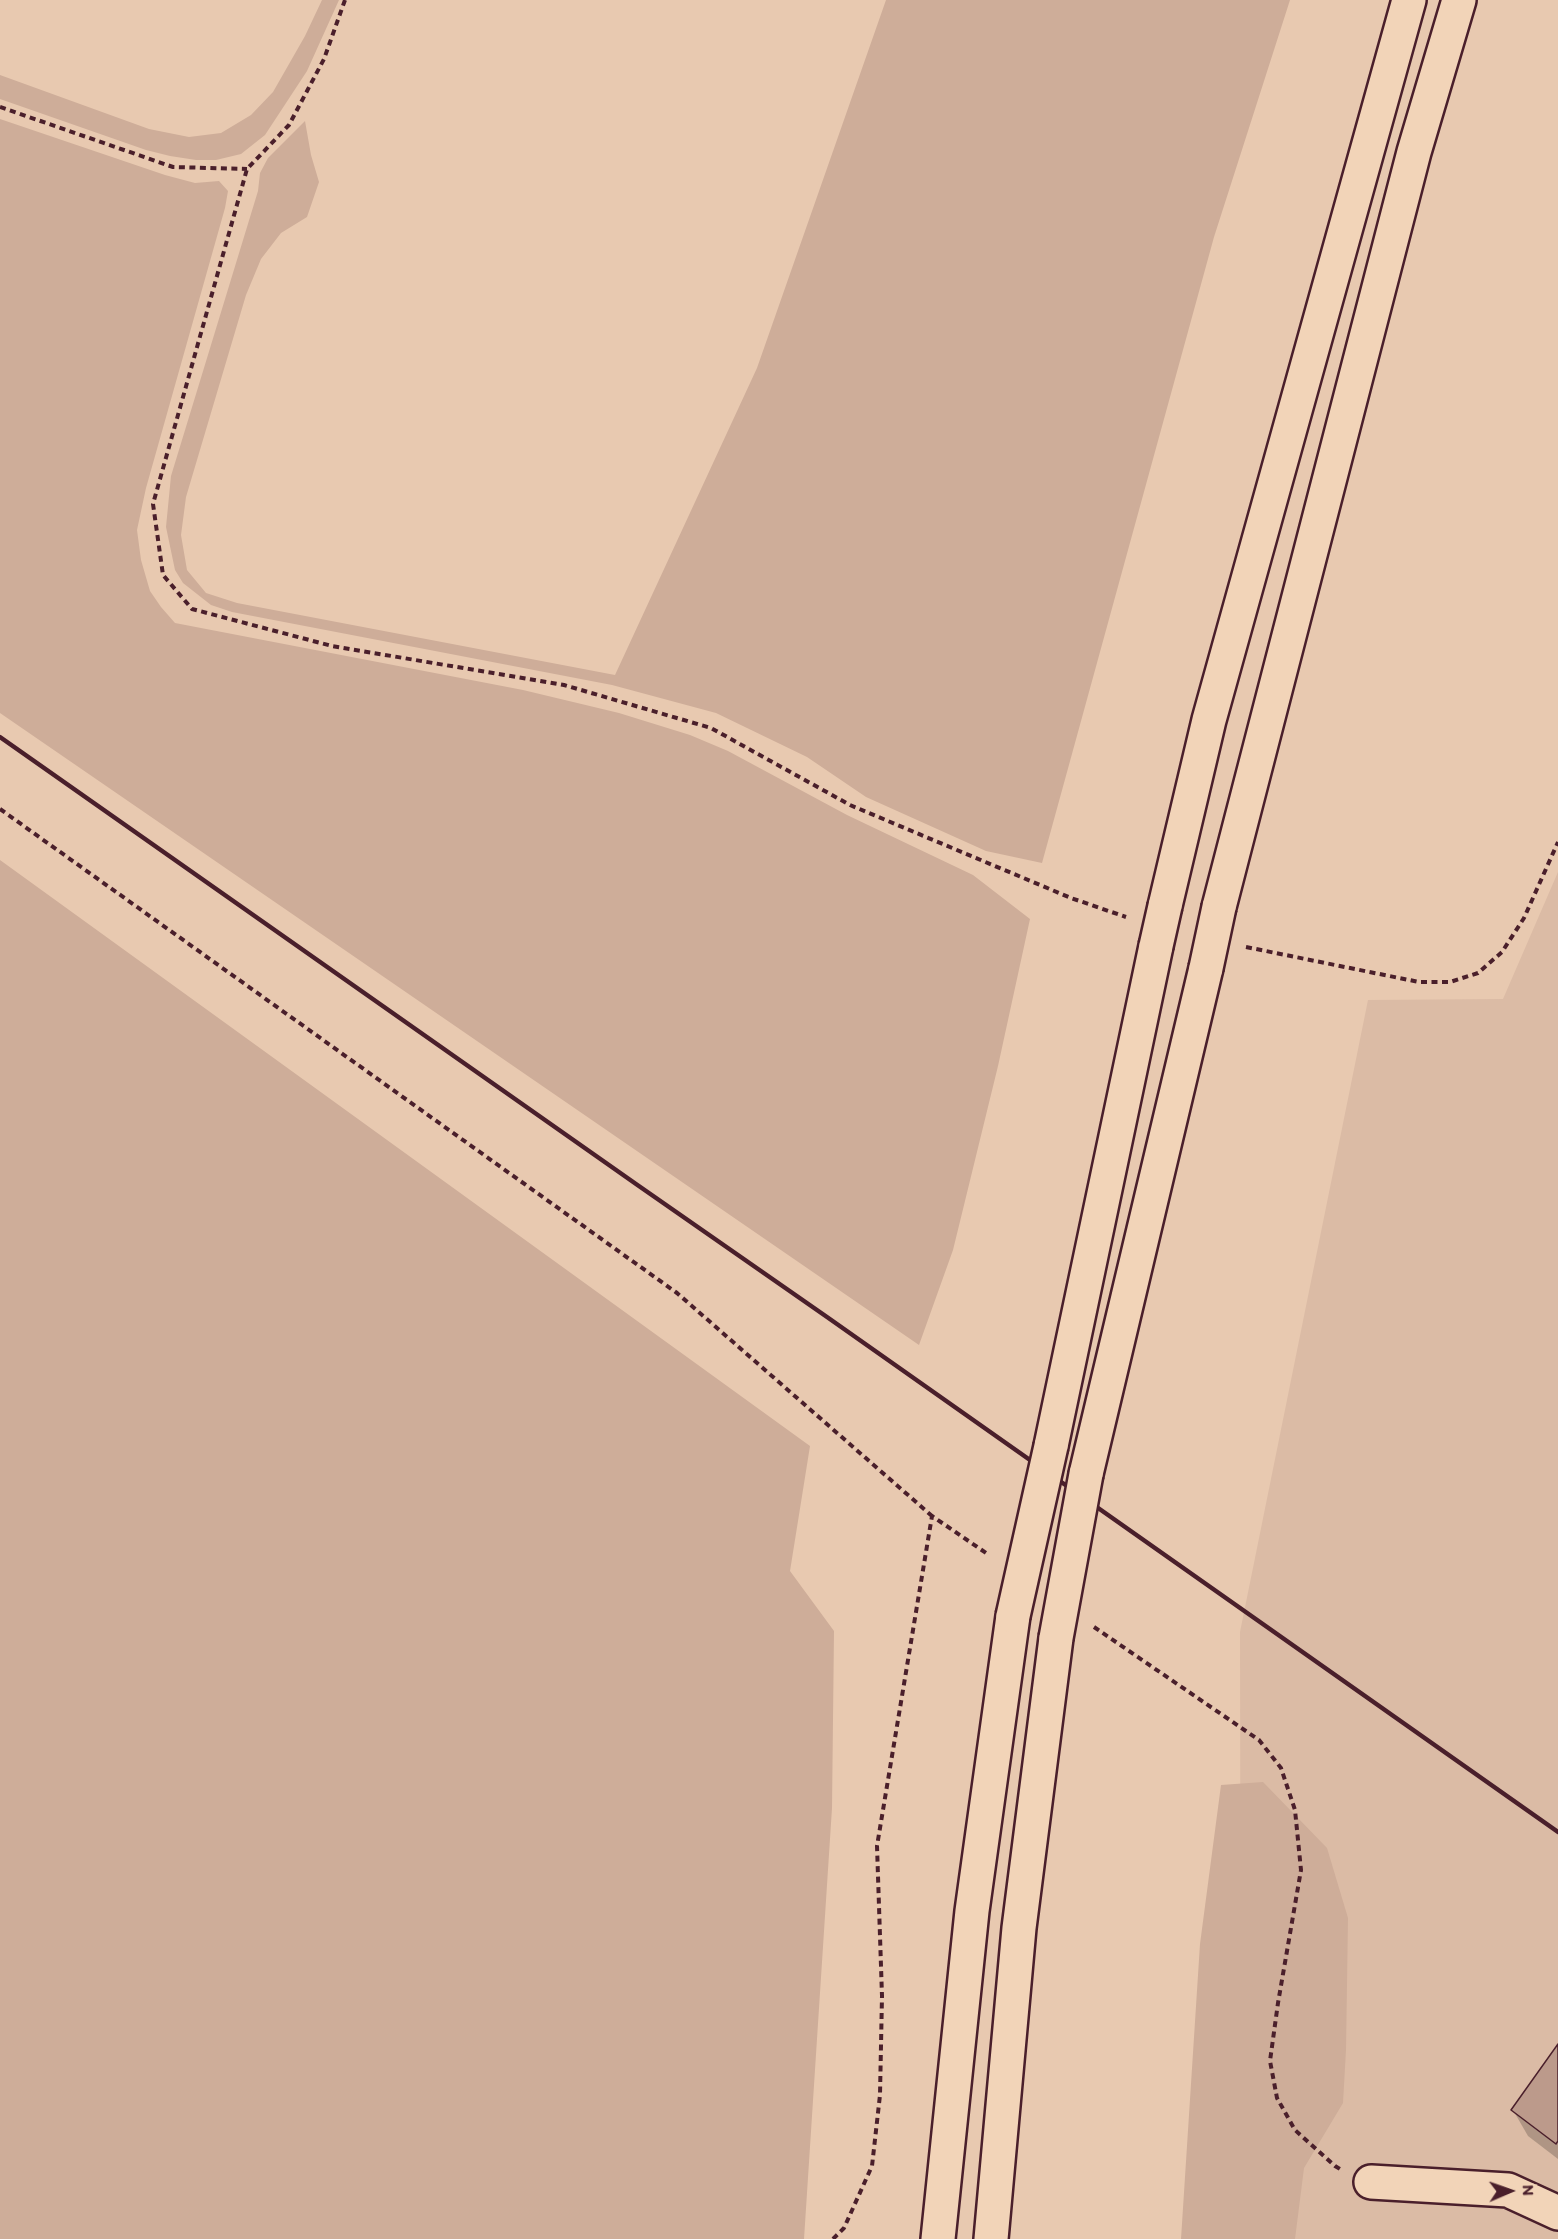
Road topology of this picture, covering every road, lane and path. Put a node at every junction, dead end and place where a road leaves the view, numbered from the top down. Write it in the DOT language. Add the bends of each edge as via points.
graph roads {
  1 [pos="345,0"];
  2 [pos="1409,0"];
  3 [pos="1459,0"];
  4 [pos="0,107"];
  5 [pos="247,169"];
  6 [pos="0,809"];
  7 [pos="1558,842"];
  8 [pos="1132,920"];
  9 [pos="1242,947"];
  10 [pos="932,1516"];
  11 [pos="1371,2182"];
  12 [pos="1558,2213"];
  13 [pos="938,2239"];
  14 [pos="991,2239"];
  1 -- 5 [label="path" via="324,59 289,125"];
  2 -- 13 [label="main road, bridge" via="1209,720 1156,946 1012,1617 972,1911"];
  3 -- 14 [label="main road, bridge" via="1414,152 1219,907 1086,1474 1056,1638 1019,1928"];
  4 -- 5 [label="path" via="173,167"];
  5 -- 8 [label="path" via="153,504 162,575 192,609 332,646 564,685 711,728 850,805"];
  6 -- 10 [label="path" via="677,1293"];
  7 -- 9 [label="path" via="1524,918 1502,952 1478,973 1450,982 1419,982"];
  11 -- 12 [label="main road" via="1508,2190"];
}
